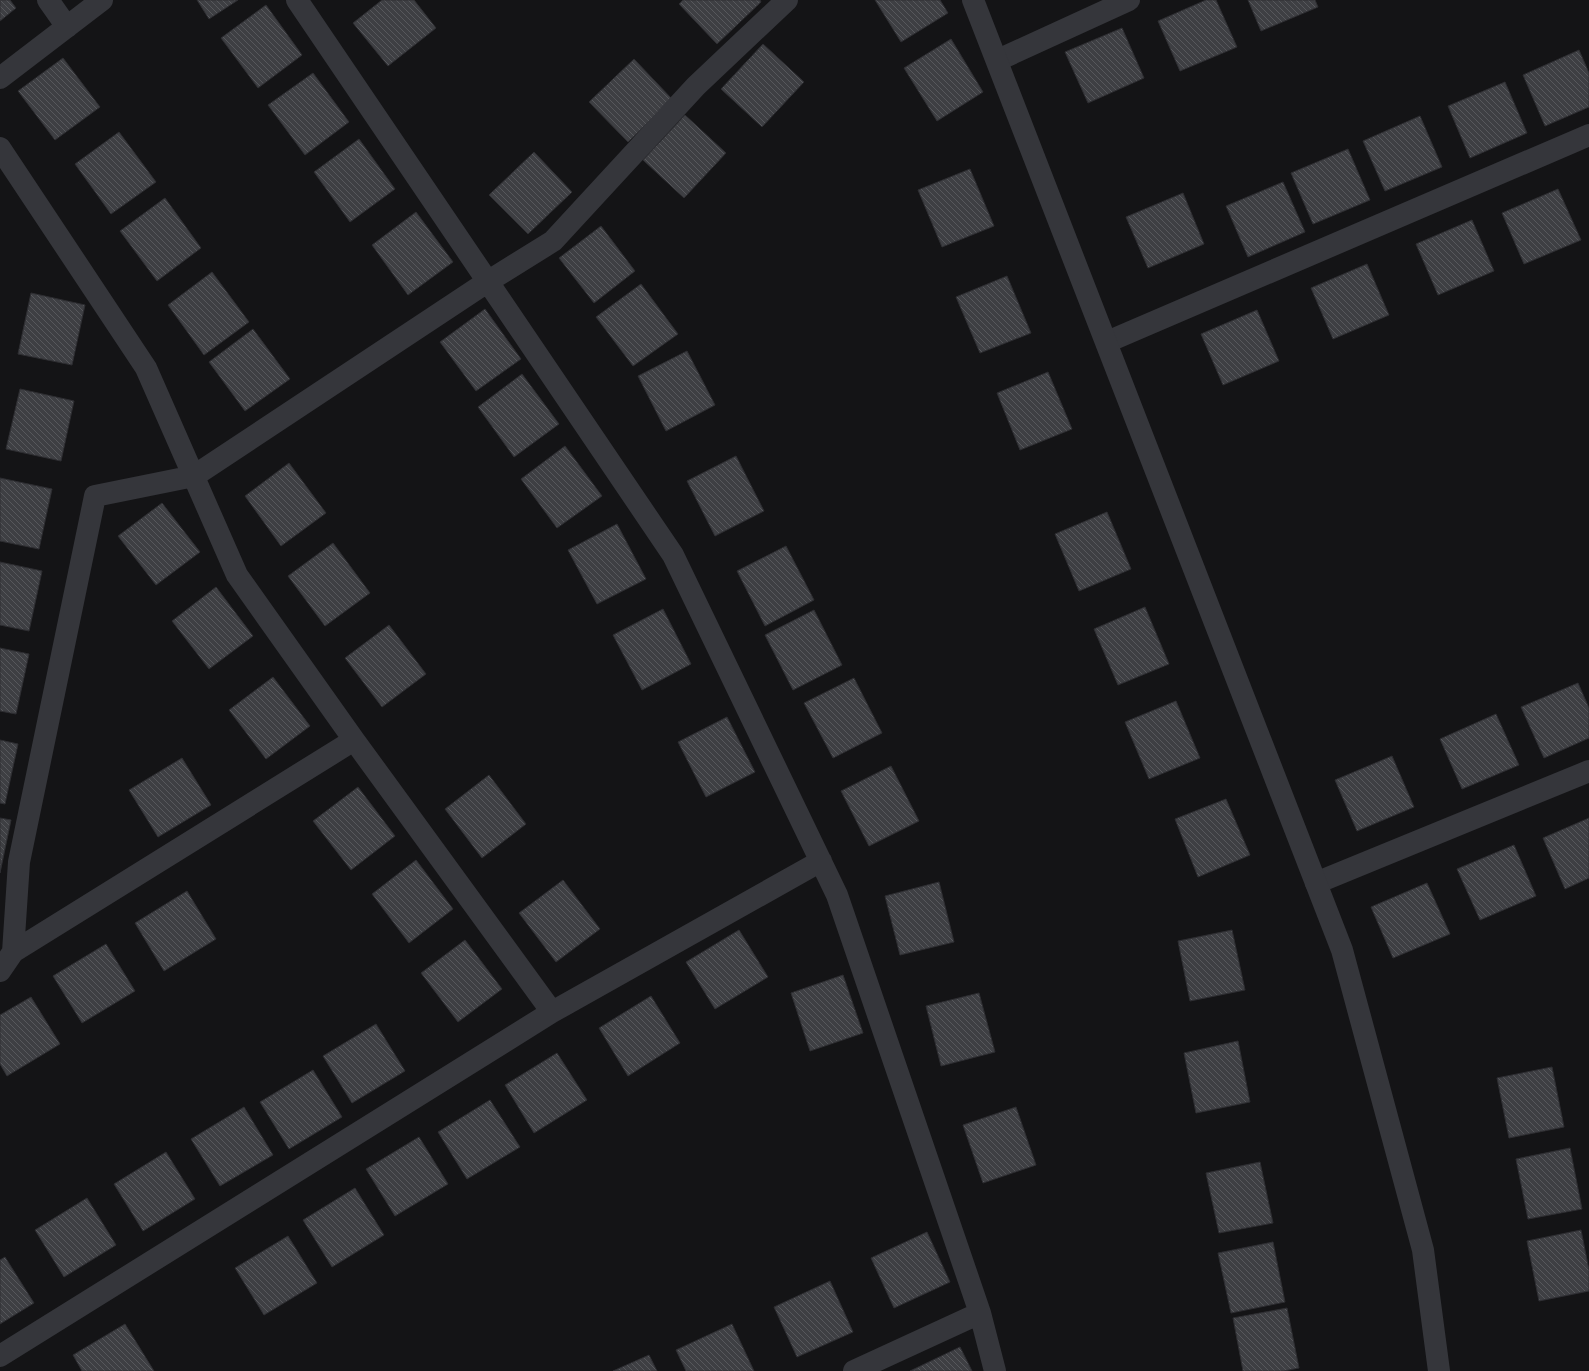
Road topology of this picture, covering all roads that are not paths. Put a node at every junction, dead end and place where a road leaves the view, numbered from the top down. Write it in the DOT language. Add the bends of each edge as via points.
graph roads {
  1 [pos="48,0"];
  2 [pos="102,0"];
  3 [pos="297,0"];
  4 [pos="787,0"];
  5 [pos="974,0"];
  6 [pos="1129,0"];
  7 [pos="67,27"];
  8 [pos="998,60"];
  9 [pos="0,78"];
  10 [pos="1589,135"];
  11 [pos="0,148"];
  12 [pos="487,282"];
  13 [pos="1107,342"];
  14 [pos="194,476"];
  15 [pos="354,740"];
  16 [pos="1589,771"];
  17 [pos="821,861"];
  18 [pos="1316,883"];
  19 [pos="13,952"];
  20 [pos="0,971"];
  21 [pos="552,1012"];
  22 [pos="980,1313"];
  23 [pos="0,1356"];
  24 [pos="854,1371"];
  25 [pos="995,1371"];
  26 [pos="1439,1371"];
  1 -- 7 [label="street"];
  2 -- 7 [label="street"];
  3 -- 12 [label="street"];
  4 -- 12 [label="street" via="696,86 553,241"];
  5 -- 8 [label="street"];
  6 -- 8 [label="street"];
  7 -- 9 [label="street"];
  8 -- 13 [label="street"];
  10 -- 13 [label="street"];
  11 -- 14 [label="street" via="146,368"];
  12 -- 14 [label="street"];
  12 -- 17 [label="street" via="673,555"];
  13 -- 18 [label="street"];
  14 -- 15 [label="street" via="236,575"];
  14 -- 19 [label="street" via="96,496 18,862"];
  15 -- 19 [label="street"];
  15 -- 21 [label="street"];
  16 -- 18 [label="street"];
  17 -- 21 [label="street"];
  17 -- 22 [label="street" via="837,895"];
  18 -- 26 [label="street" via="1342,950 1423,1250"];
  19 -- 20 [label="street"];
  21 -- 23 [label="street"];
  22 -- 24 [label="street"];
  22 -- 25 [label="street"];
}
